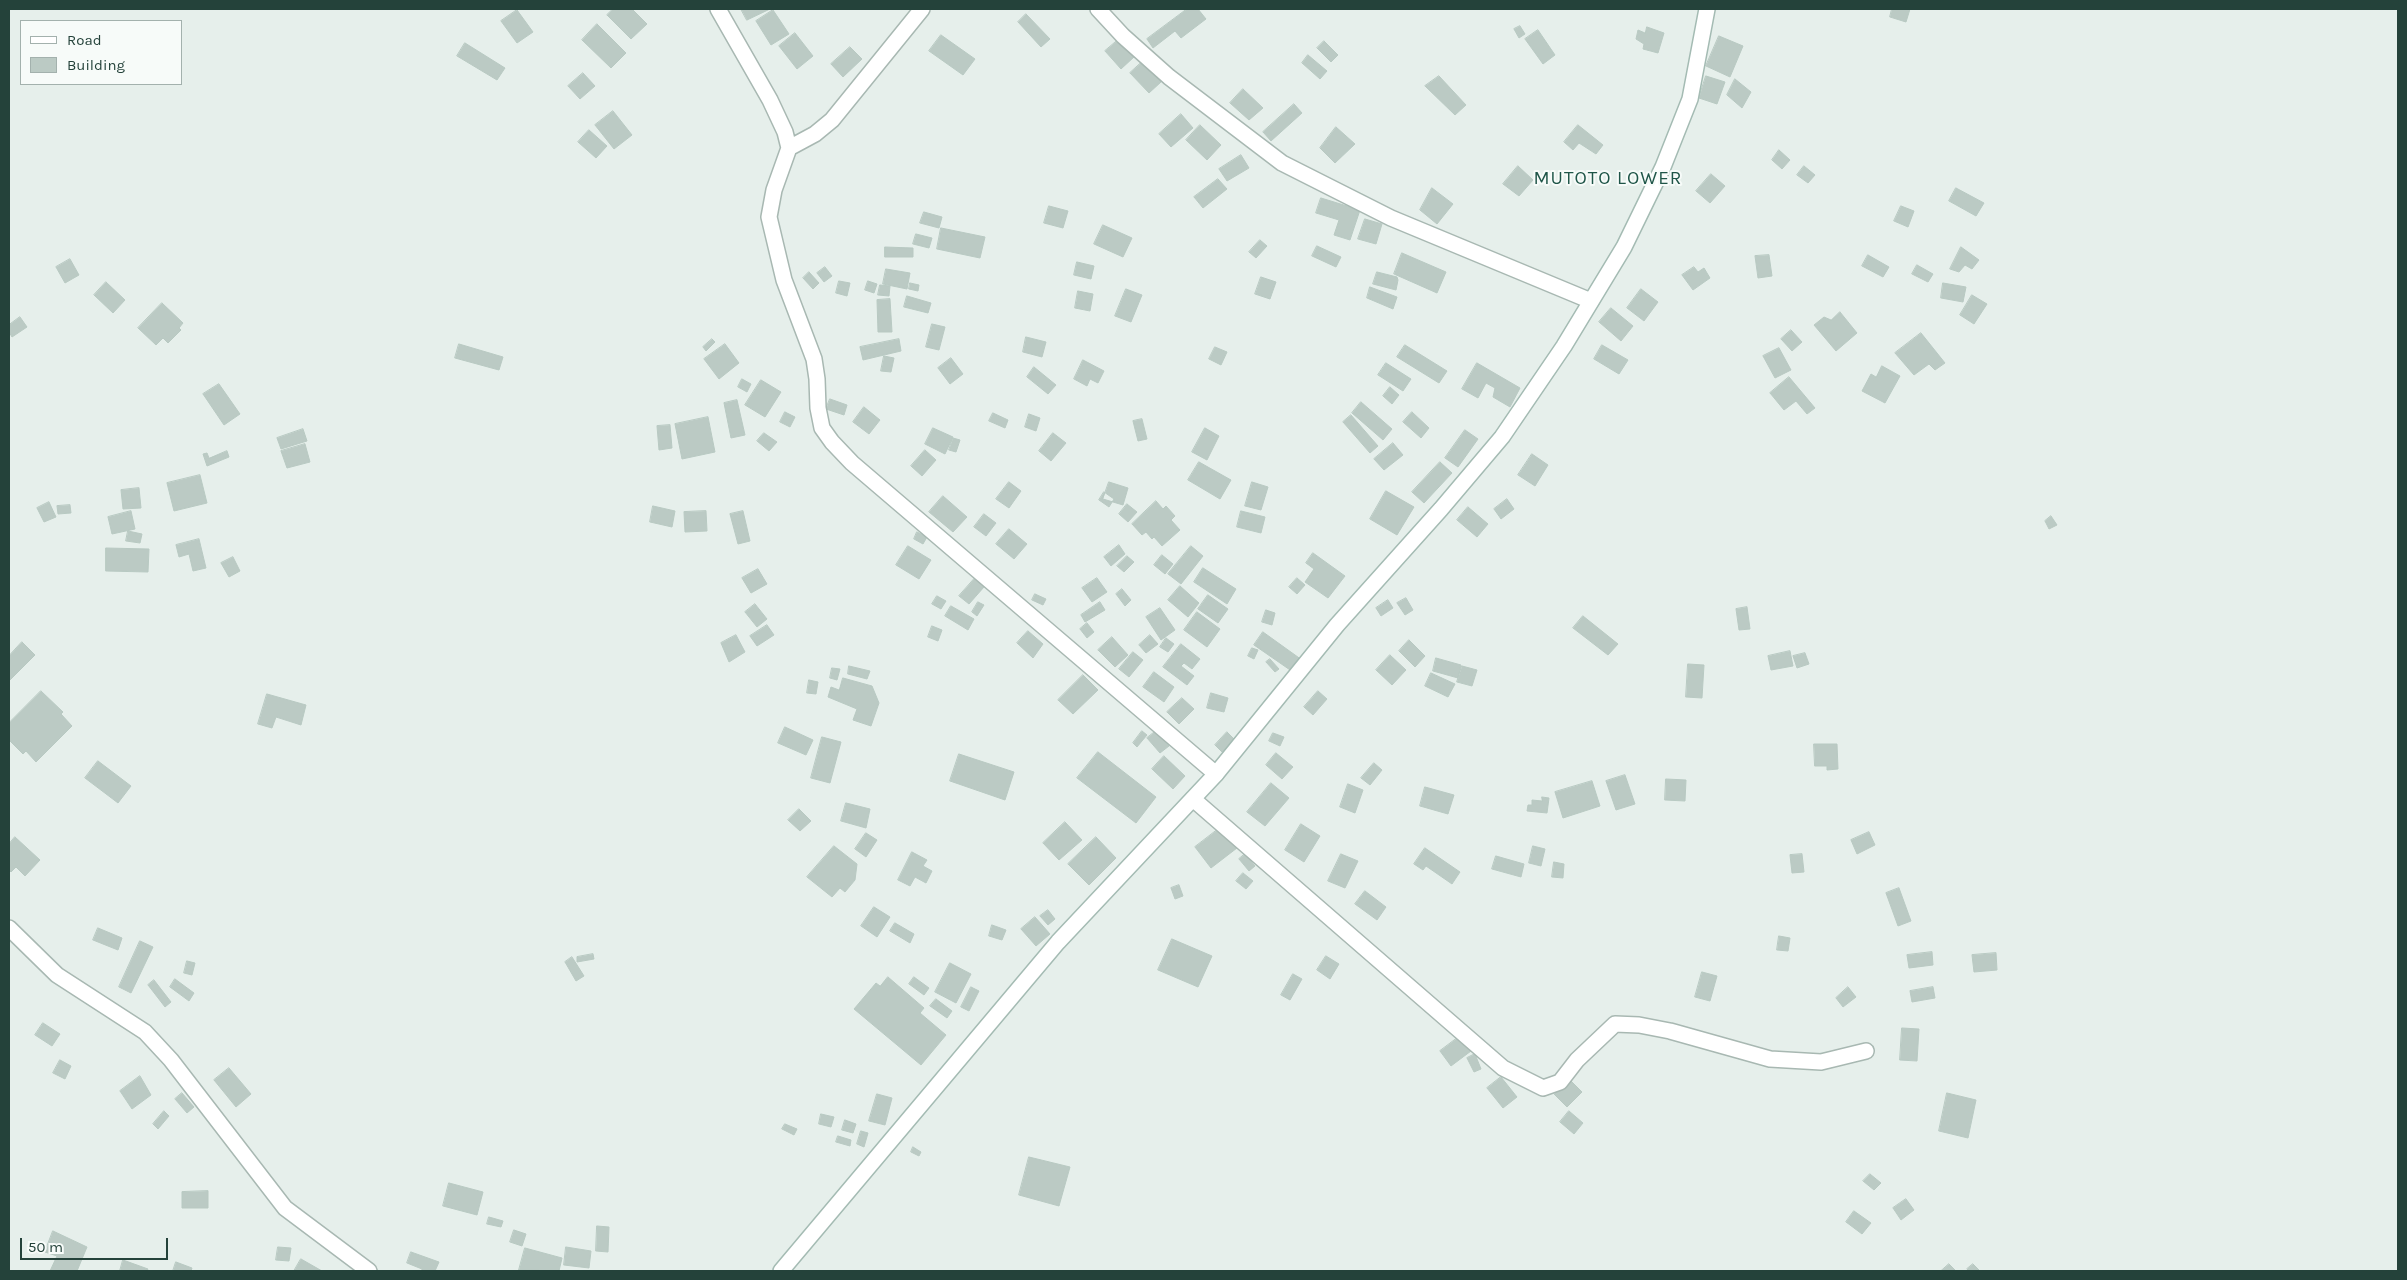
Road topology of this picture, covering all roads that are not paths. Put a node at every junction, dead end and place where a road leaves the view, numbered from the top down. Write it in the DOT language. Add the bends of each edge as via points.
graph roads {
  1 [pos="718,9"];
  2 [pos="922,9"];
  3 [pos="1098,9"];
  4 [pos="1707,9"];
  5 [pos="789,148"];
  6 [pos="1592,301"];
  7 [pos="1216,774"];
  8 [pos="1193,799"];
  9 [pos="9,928"];
  10 [pos="1866,1050"];
  11 [pos="369,1271"];
  12 [pos="781,1271"];
  1 -- 5 [label="street" via="776,112"];
  2 -- 5 [label="street" via="832,120 809,138"];
  3 -- 6 [label="street" via="1169,77 1282,164 1391,218"];
  4 -- 6 [label="street" via="1690,99 1624,247"];
  5 -- 7 [label="street" via="768,217 784,280 814,359 822,428 852,463"];
  6 -- 7 [label="street" via="1502,437 1337,625"];
  7 -- 8 [label="street"];
  8 -- 10 [label="street" via="1503,1068 1543,1088 1560,1082 1577,1060 1615,1024 1670,1031 1770,1059 1821,1062"];
  8 -- 12 [label="street" via="1058,942"];
  9 -- 11 [label="street" via="57,975 145,1032 171,1060 285,1208"];
}
